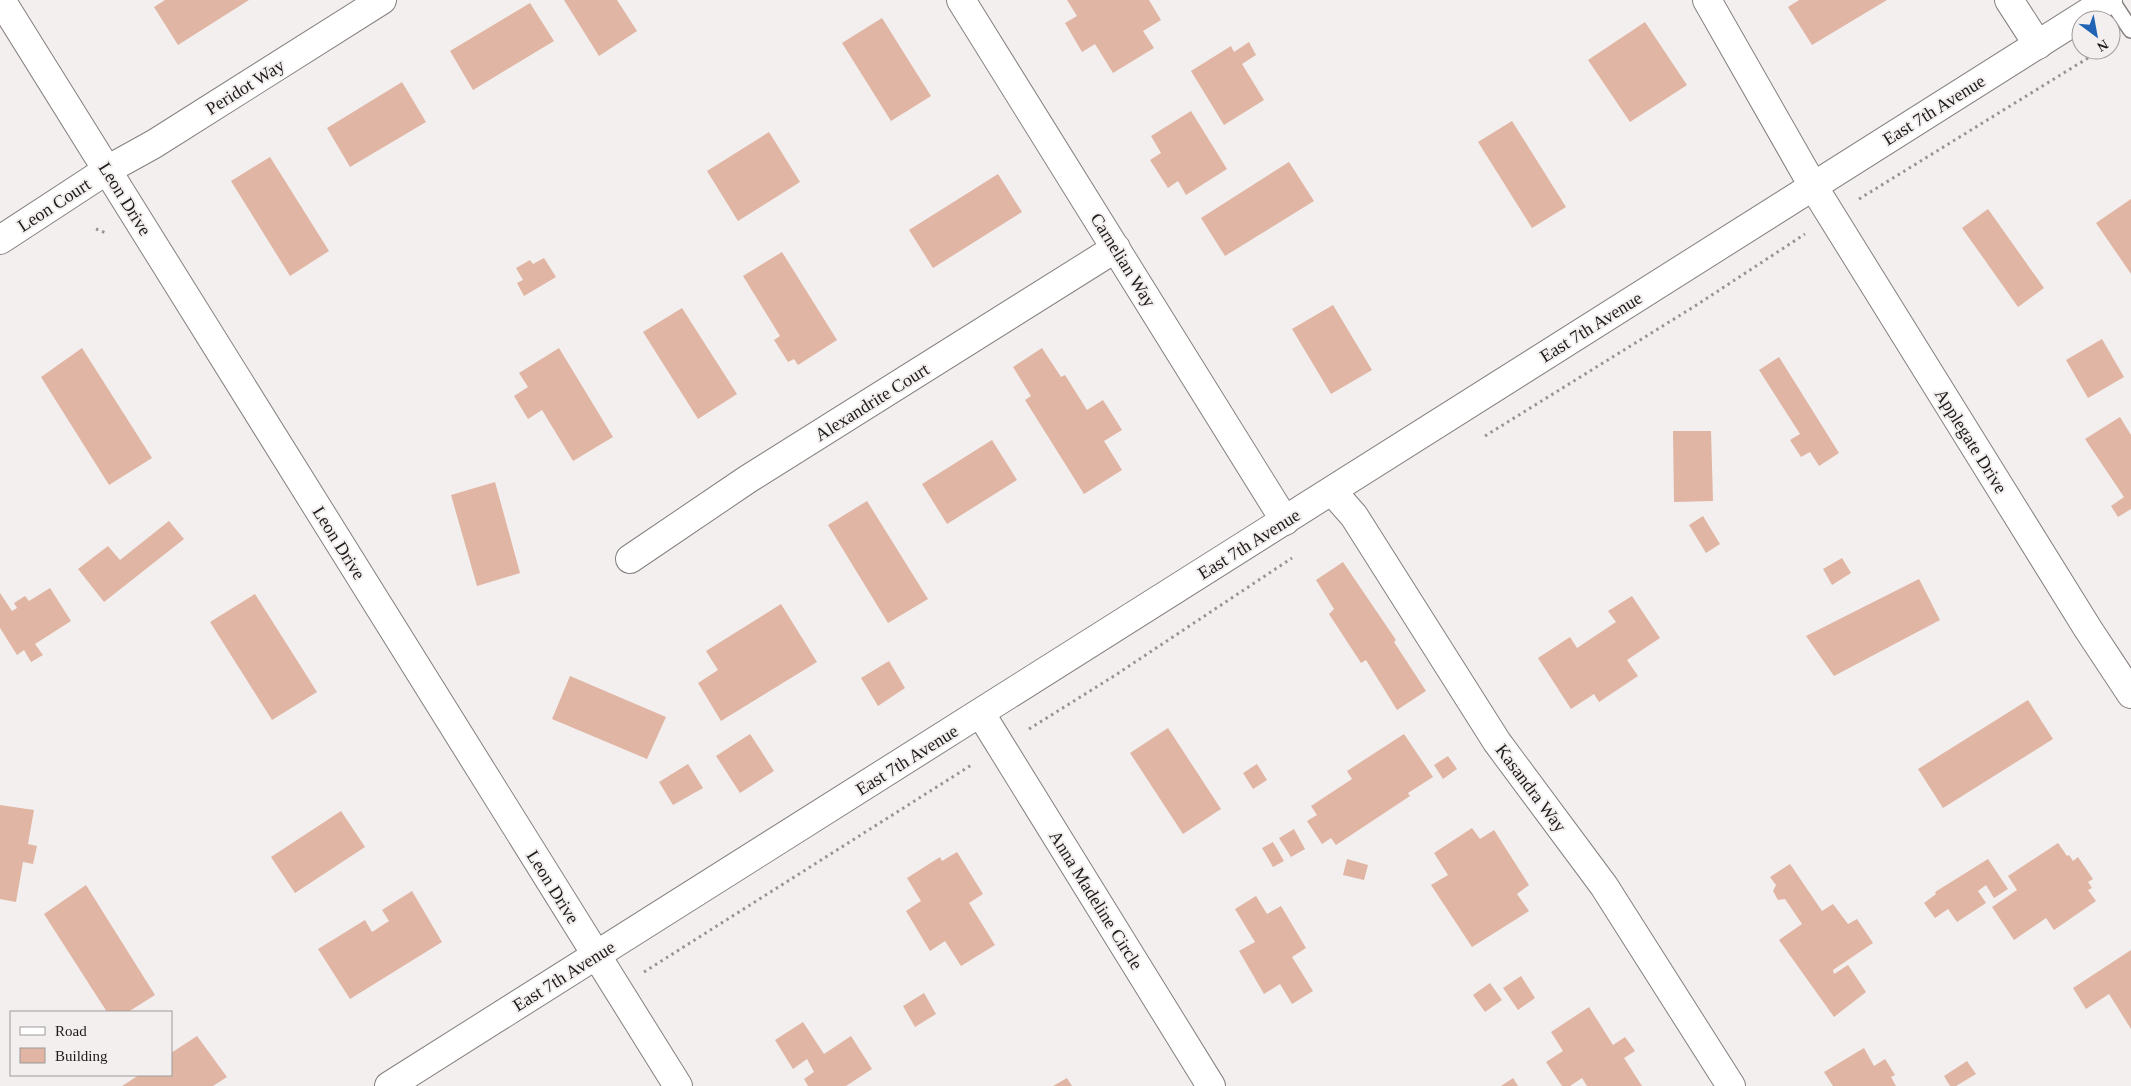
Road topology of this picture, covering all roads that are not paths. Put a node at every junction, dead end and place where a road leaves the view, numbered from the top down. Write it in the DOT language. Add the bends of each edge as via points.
graph roads {
  1 [pos="1,0"];
  2 [pos="382,0"];
  3 [pos="961,0"];
  4 [pos="1707,0"];
  5 [pos="2009,0"];
  6 [pos="2110,0"];
  7 [pos="2131,30"];
  8 [pos="2038,45"];
  9 [pos="107,170"];
  10 [pos="1813,186"];
  11 [pos="0,240"];
  12 [pos="1116,248"];
  13 [pos="1332,491"];
  14 [pos="1285,521"];
  15 [pos="630,559"];
  16 [pos="2131,694"];
  17 [pos="981,714"];
  18 [pos="596,955"];
  19 [pos="389,1086"];
  20 [pos="678,1086"];
  21 [pos="1211,1086"];
  22 [pos="1731,1086"];
  1 -- 9 [label="street, Leon Drive"];
  2 -- 9 [label="street, Peridot Way" via="154,144"];
  3 -- 12 [label="street, Carnelian Way"];
  4 -- 10 [label="street, Applegate Drive"];
  5 -- 8 [label="street"];
  6 -- 7 [label="lane"];
  6 -- 8 [label="street, East 7th Avenue"];
  8 -- 10 [label="street, East 7th Avenue"];
  9 -- 11 [label="street, Leon Court"];
  9 -- 18 [label="street, Leon Drive"];
  10 -- 13 [label="street, East 7th Avenue"];
  10 -- 16 [label="street, Applegate Drive"];
  12 -- 14 [label="street, Carnelian Way"];
  12 -- 15 [label="street, Alexandrite Court" via="748,479"];
  13 -- 14 [label="street, East 7th Avenue"];
  13 -- 22 [label="street, Kasandra Way" via="1354,516 1497,742 1604,886"];
  14 -- 17 [label="street, East 7th Avenue"];
  17 -- 18 [label="street, East 7th Avenue"];
  17 -- 21 [label="street, Anna Madeline Circle"];
  18 -- 19 [label="street, East 7th Avenue"];
  18 -- 20 [label="street, Leon Drive"];
}
